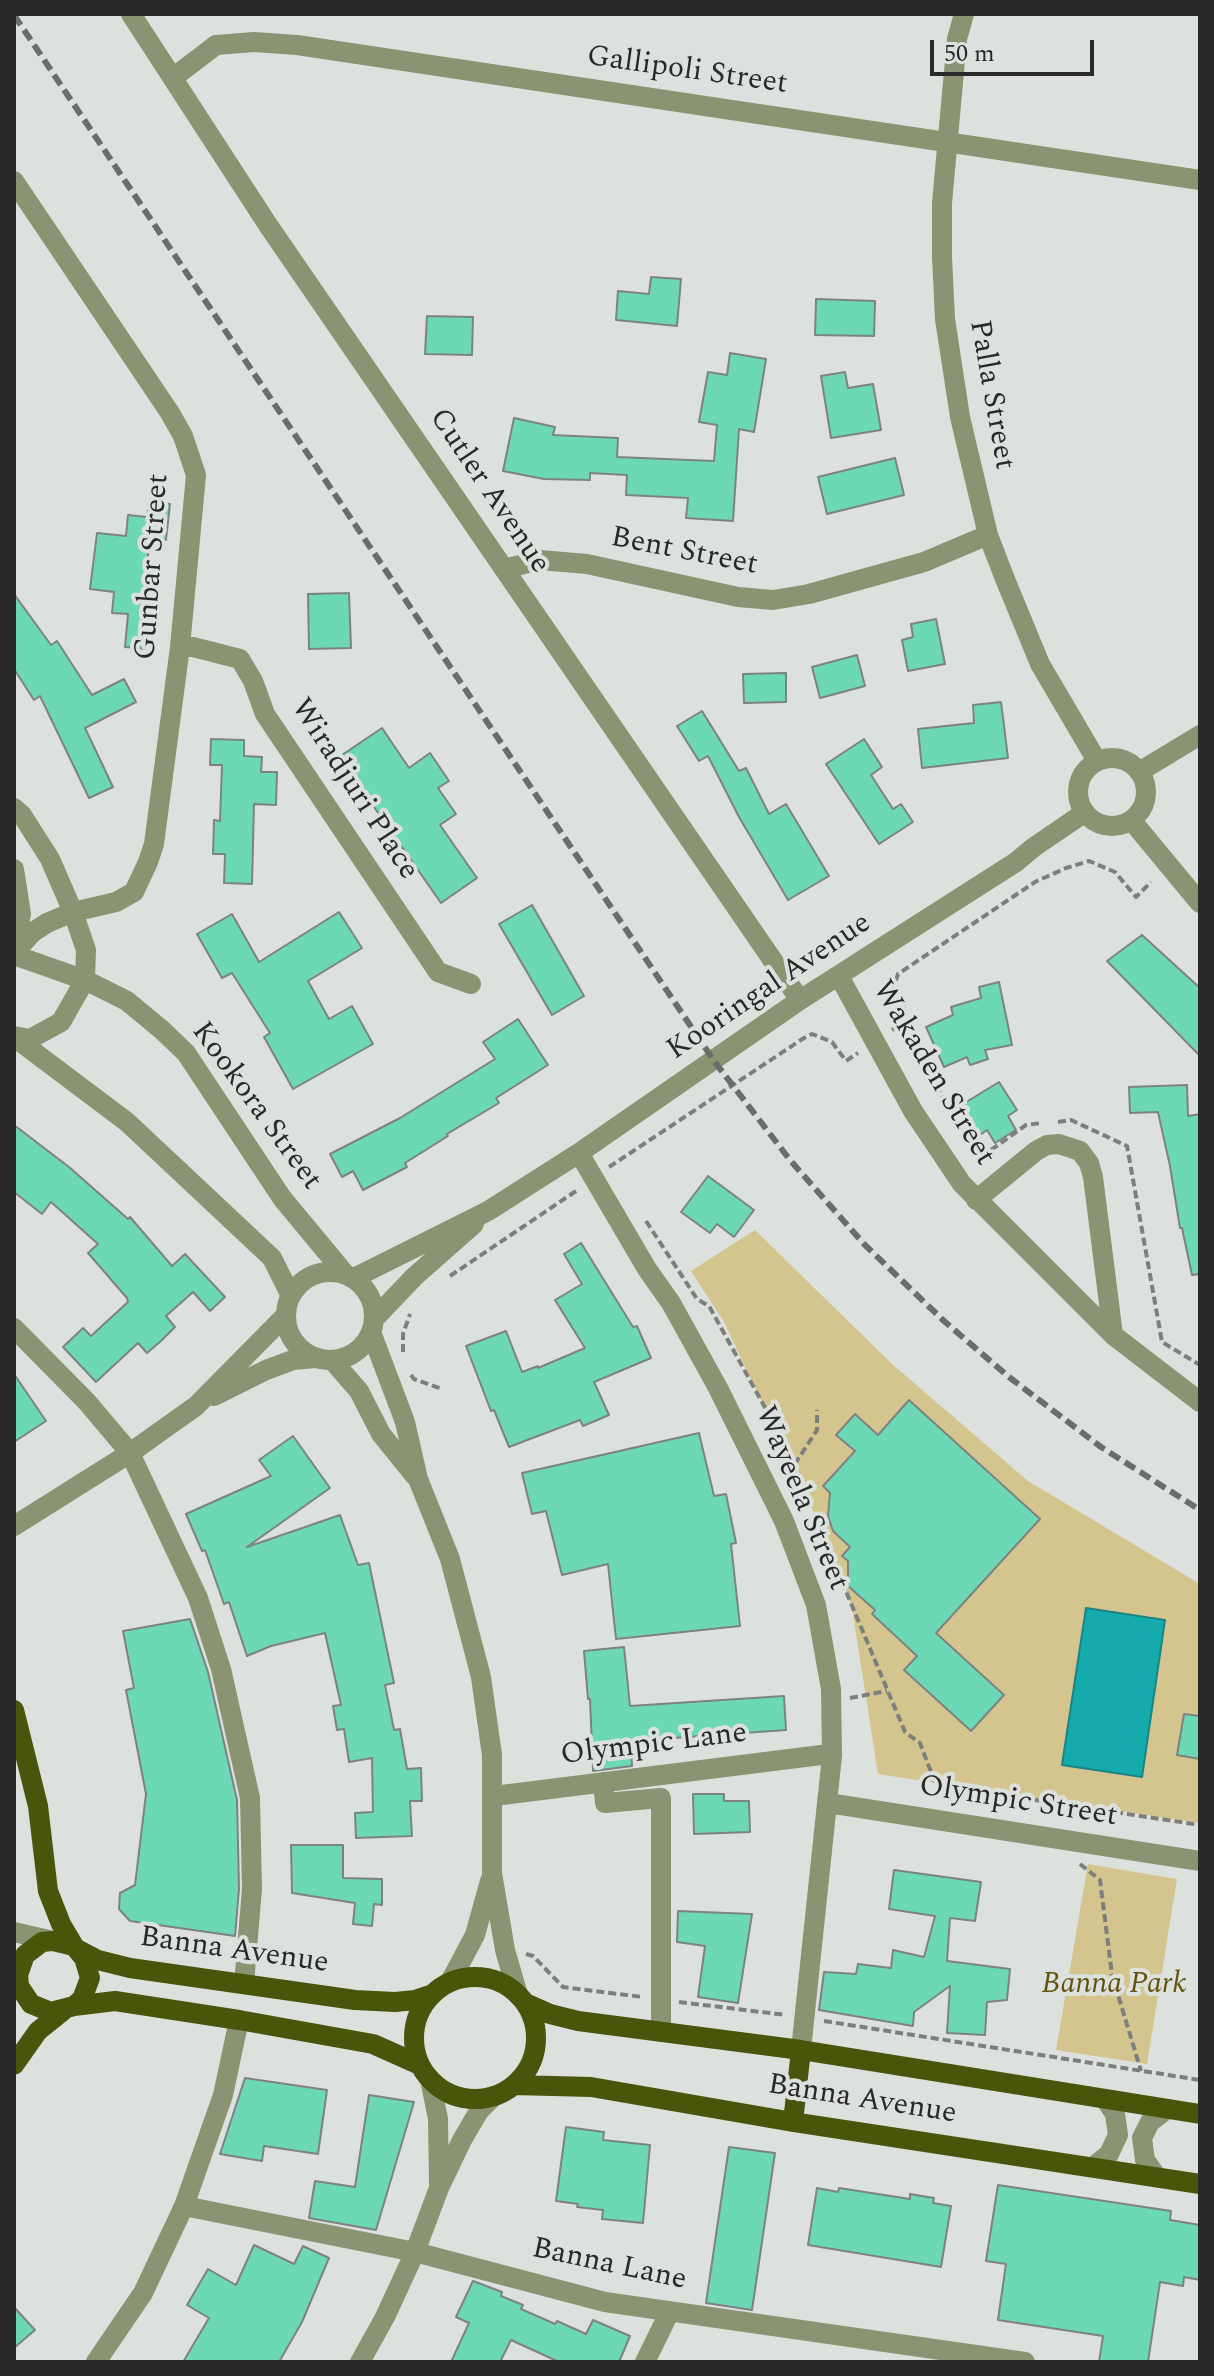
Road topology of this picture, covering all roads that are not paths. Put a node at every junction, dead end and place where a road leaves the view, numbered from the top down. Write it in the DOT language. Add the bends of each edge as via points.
graph roads {
  1 [pos="131,14"];
  2 [pos="964,14"];
  3 [pos="174,77"];
  4 [pos="949,141"];
  5 [pos="1200,180"];
  6 [pos="14,181"];
  7 [pos="988,535"];
  8 [pos="504,569"];
  9 [pos="180,647"];
  10 [pos="1200,735"];
  11 [pos="1097,761"];
  12 [pos="1139,772"];
  13 [pos="14,808"];
  14 [pos="1084,813"];
  15 [pos="1132,821"];
  16 [pos="14,869"];
  17 [pos="1200,903"];
  18 [pos="73,912"];
  19 [pos="14,953"];
  20 [pos="839,976"];
  21 [pos="85,980"];
  22 [pos="471,984"];
  23 [pos="800,1000"];
  24 [pos="14,1037"];
  25 [pos="579,1153"];
  26 [pos="976,1200"];
  27 [pos="488,1211"];
  28 [pos="349,1276"];
  29 [pos="290,1294"];
  30 [pos="285,1316"];
  31 [pos="373,1326"];
  32 [pos="14,1328"];
  33 [pos="1113,1335"];
  34 [pos="324,1359"];
  35 [pos="1200,1402"];
  36 [pos="196,1406"];
  37 [pos="130,1453"];
  38 [pos="418,1479"];
  39 [pos="14,1526"];
  40 [pos="14,1710"];
  41 [pos="821,1755"];
  42 [pos="603,1782"];
  43 [pos="494,1796"];
  44 [pos="828,1803"];
  45 [pos="1200,1861"];
  46 [pos="492,1873"];
  47 [pos="14,1932"];
  48 [pos="53,1941"];
  49 [pos="76,1948"];
  50 [pos="450,1982"];
  51 [pos="244,1984"];
  52 [pos="433,1994"];
  53 [pos="522,1999"];
  54 [pos="14,2001"];
  55 [pos="40,2009"];
  56 [pos="68,2009"];
  57 [pos="239,2020"];
  58 [pos="661,2032"];
  59 [pos="801,2050"];
  60 [pos="14,2065"];
  61 [pos="425,2072"];
  62 [pos="514,2085"];
  63 [pos="494,2096"];
  64 [pos="1105,2099"];
  65 [pos="1167,2109"];
  66 [pos="1200,2114"];
  67 [pos="793,2122"];
  68 [pos="1093,2167"];
  69 [pos="1157,2177"];
  70 [pos="1200,2184"];
  71 [pos="439,2188"];
  72 [pos="184,2206"];
  73 [pos="415,2252"];
  74 [pos="670,2311"];
  75 [pos="972,2358"];
  76 [pos="96,2362"];
  77 [pos="360,2362"];
  78 [pos="645,2362"];
  79 [pos="1025,2362"];
  1 -- 3 [label="street, Cutler Avenue"];
  2 -- 4 [label="street, Palla Street" via="957,39"];
  3 -- 4 [label="street, Gallipoli Street" via="216,45 297,45"];
  3 -- 8 [label="street, Cutler Avenue" via="268,225"];
  4 -- 5 [label="street, Gallipoli Street"];
  4 -- 7 [label="street, Palla Street" via="942,203 945,319 960,417"];
  6 -- 9 [label="street, Gunbar Street" via="183,436 196,475"];
  7 -- 8 [label="street, Bent Street" via="924,562 773,600 587,564 540,560"];
  7 -- 11 [label="street, Palla Street" via="1040,664"];
  8 -- 23 [label="street, Cutler Avenue"];
  9 -- 18 [label="street, Gunbar Street" via="148,862 134,892"];
  9 -- 22 [label="street, Wiradjuri Place" via="240,659 265,714 438,972"];
  10 -- 12 [label="street"];
  11 -- 12 [label="street" via="1126,760"];
  11 -- 14 [label="street" via="1078,785"];
  12 -- 15 [label="street" via="1147,793"];
  13 -- 18 [label="street" via="50,859"];
  14 -- 15 [label="street" via="1113,827"];
  14 -- 20 [label="street, Kooringal Avenue"];
  15 -- 17 [label="street"];
  16 -- 19 [label="street" via="21,914"];
  18 -- 19 [label="street, Gunbar Street" via="33,932"];
  18 -- 21 [label="street" via="86,950"];
  19 -- 21 [label="street, Kookora Street"];
  20 -- 23 [label="street, Kooringal Avenue"];
  20 -- 26 [label="street, Wakaden Street" via="913,1111"];
  21 -- 24 [label="street" via="61,1022 30,1039"];
  21 -- 28 [label="street, Kookora Street" via="127,1001 186,1053 282,1198"];
  23 -- 25 [label="street, Kooringal Avenue"];
  24 -- 29 [label="street" via="127,1122 272,1258"];
  25 -- 27 [label="street, Kooringal Avenue"];
  25 -- 44 [label="street, Wayeela Street" via="718,1388 784,1521 811,1591 831,1689"];
  26 -- 33 [label="street, Wakaden Street"];
  26 -- 33 [label="street, Wakaden Street" via="1047,1145 1080,1151 1093,1177"];
  27 -- 28 [label="street, Kooringal Avenue"];
  27 -- 31 [label="street, Kooringal Avenue" via="414,1277"];
  28 -- 29 [label="street" via="314,1274"];
  28 -- 31 [label="street" via="369,1296"];
  29 -- 30 [label="street"];
  30 -- 34 [label="street" via="294,1341"];
  30 -- 36 [label="street"];
  31 -- 34 [label="street" via="356,1351"];
  31 -- 38 [label="street"];
  32 -- 37 [label="street"];
  33 -- 35 [label="street, Wakaden Street"];
  34 -- 36 [label="street" via="293,1360"];
  34 -- 38 [label="street" via="359,1391 381,1434"];
  36 -- 37 [label="street"];
  37 -- 39 [label="street"];
  37 -- 51 [label="street" via="198,1598 244,1770 250,1798 252,1889"];
  38 -- 43 [label="street" via="450,1559 472,1637 489,1718"];
  40 -- 49 [label="main road" via="36,1794 48,1891"];
  41 -- 42 [label="street, Olympic Lane"];
  42 -- 43 [label="street, Olympic Lane"];
  42 -- 58 [label="street" via="605,1803 661,1798"];
  43 -- 46 [label="street"];
  44 -- 45 [label="street, Olympic Street"];
  44 -- 59 [label="street, Wayeela Street"];
  46 -- 50 [label="street" via="475,1935"];
  46 -- 53 [label="street" via="505,1950"];
  47 -- 48 [label="street"];
  48 -- 49 [label="main road"];
  48 -- 55 [label="main road" via="33,1947 18,1975 24,1995"];
  49 -- 51 [label="main road, Banna Avenue" via="114,1965"];
  49 -- 56 [label="main road" via="90,1978 82,1999"];
  50 -- 52 [label="main road"];
  50 -- 53 [label="main road" via="493,1980"];
  51 -- 52 [label="main road, Banna Avenue" via="375,2001"];
  51 -- 57 [label="main road"];
  52 -- 61 [label="main road" via="417,2020 415,2050"];
  53 -- 58 [label="main road, Banna Avenue" via="578,2021"];
  53 -- 62 [label="main road" via="532,2014 536,2039 530,2064"];
  54 -- 55 [label="street"];
  55 -- 56 [label="main road"];
  56 -- 57 [label="main road" via="115,2001"];
  56 -- 60 [label="main road" via="38,2031"];
  57 -- 61 [label="main road" via="373,2044"];
  57 -- 72 [label="street" via="223,2095"];
  58 -- 59 [label="main road, Banna Avenue"];
  59 -- 64 [label="main road, Banna Avenue"];
  59 -- 67 [label="main road"];
  61 -- 63 [label="main road" via="453,2094"];
  61 -- 71 [label="street" via="438,2119"];
  62 -- 63 [label="main road"];
  62 -- 67 [label="main road, Banna Avenue" via="591,2087"];
  63 -- 71 [label="street" via="470,2125"];
  64 -- 65 [label="main road, Banna Avenue"];
  64 -- 68 [label="street" via="1115,2114 1118,2135 1109,2154"];
  65 -- 66 [label="main road, Banna Avenue"];
  65 -- 69 [label="street" via="1150,2122 1142,2138 1145,2160"];
  67 -- 68 [label="main road, Banna Avenue"];
  68 -- 69 [label="main road, Banna Avenue"];
  69 -- 70 [label="main road, Banna Avenue"];
  71 -- 73 [label="street"];
  72 -- 73 [label="street, Banna Lane"];
  72 -- 76 [label="street" via="143,2293"];
  73 -- 74 [label="street, Banna Lane" via="605,2302"];
  73 -- 77 [label="street"];
  74 -- 75 [label="street, Banna Lane"];
  74 -- 78 [label="street"];
  75 -- 79 [label="street, Banna Lane"];
}
